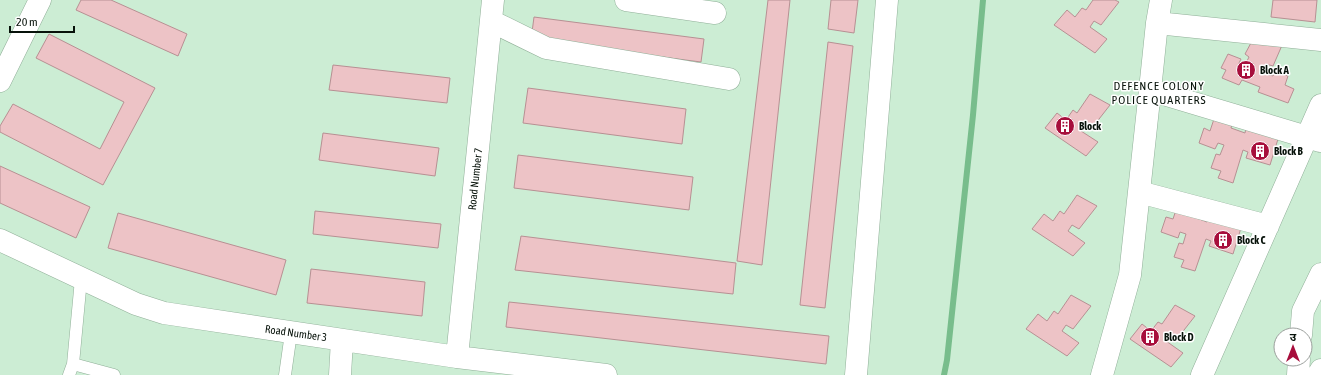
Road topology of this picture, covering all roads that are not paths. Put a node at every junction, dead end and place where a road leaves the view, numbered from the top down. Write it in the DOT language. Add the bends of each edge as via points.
graph roads {
  1 [pos="40,0"];
  2 [pos="493,0"];
  3 [pos="626,0"];
  4 [pos="887,0"];
  5 [pos="1162,0"];
  6 [pos="715,13"];
  7 [pos="491,21"];
  8 [pos="1157,23"];
  9 [pos="1321,40"];
  10 [pos="729,79"];
  11 [pos="0,81"];
  12 [pos="1150,90"];
  13 [pos="1321,105"];
  14 [pos="1314,139"];
  15 [pos="1139,192"];
  16 [pos="1268,226"];
  17 [pos="0,240"];
  18 [pos="1321,274"];
  19 [pos="80,279"];
  20 [pos="1302,327"];
  21 [pos="292,333"];
  22 [pos="342,340"];
  23 [pos="457,358"];
  24 [pos="71,370"];
  25 [pos="1321,370"];
  26 [pos="555,372"];
  27 [pos="114,375"];
  28 [pos="285,375"];
  29 [pos="340,375"];
  30 [pos="606,375"];
  31 [pos="856,375"];
  32 [pos="1102,375"];
  33 [pos="1202,375"];
  34 [pos="1318,375"];
  1 -- 11 [label="street"];
  2 -- 7 [label="street, Road Number 7"];
  3 -- 6 [label="street"];
  4 -- 31 [label="street"];
  5 -- 8 [label="street"];
  7 -- 10 [label="street" via="546,48"];
  7 -- 23 [label="street, Road Number 7"];
  8 -- 9 [label="street"];
  8 -- 12 [label="street"];
  12 -- 14 [label="street"];
  12 -- 15 [label="street"];
  13 -- 14 [label="street"];
  14 -- 16 [label="street"];
  15 -- 16 [label="street"];
  15 -- 32 [label="street" via="1130,275"];
  16 -- 33 [label="street"];
  17 -- 19 [label="street, Road Number 3"];
  18 -- 20 [label="street" via="1303,311"];
  19 -- 21 [label="street, Road Number 3" via="136,304 164,313"];
  19 -- 24 [label="lane"];
  21 -- 22 [label="street, Road Number 3"];
  21 -- 28 [label="lane"];
  22 -- 23 [label="street, Road Number 3"];
  22 -- 29 [label="street"];
  23 -- 26 [label="street, Road Number 3"];
  24 -- 27 [label="lane"];
  25 -- 34 [label="street"];
  26 -- 30 [label="street, Road Number 3"];
}
